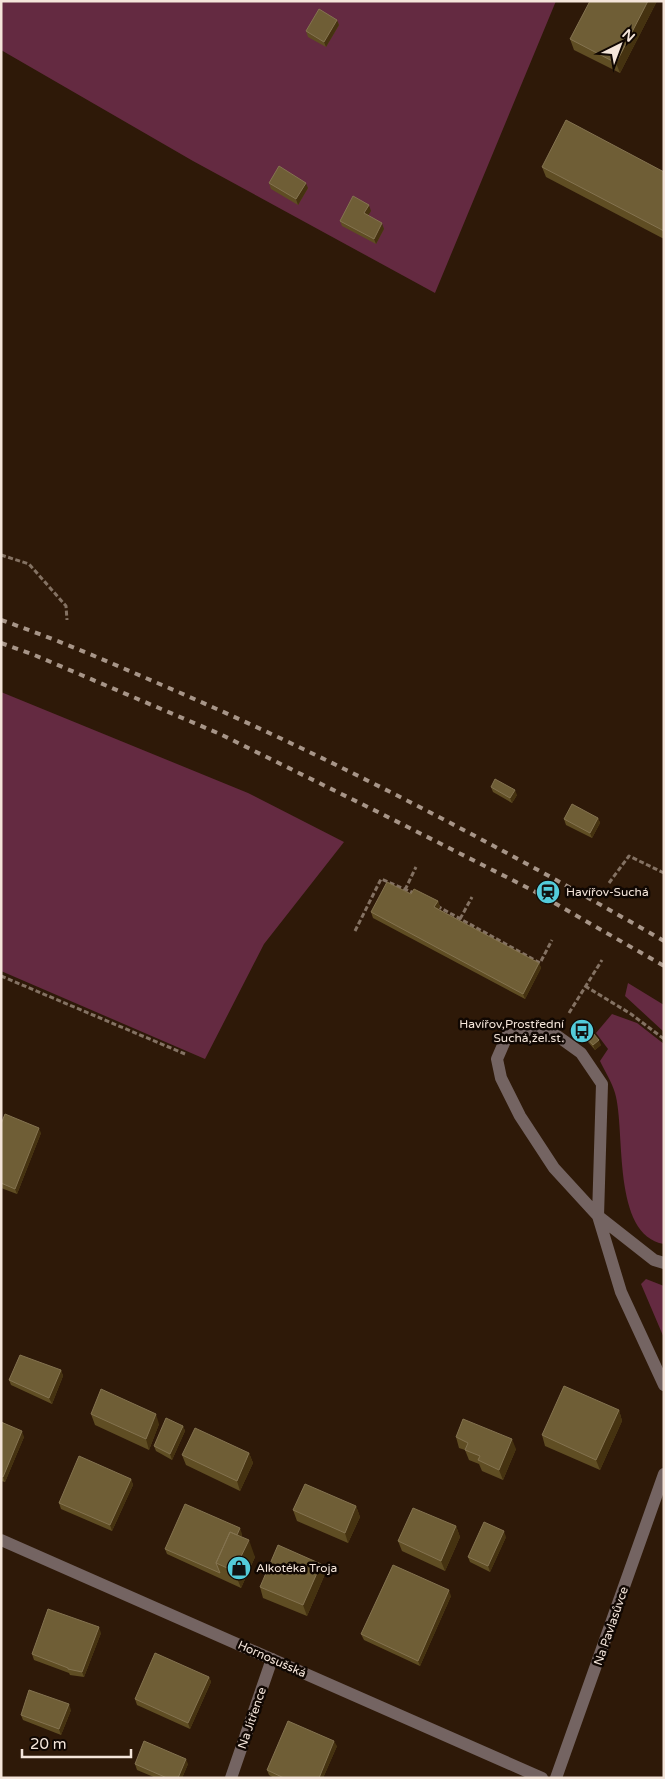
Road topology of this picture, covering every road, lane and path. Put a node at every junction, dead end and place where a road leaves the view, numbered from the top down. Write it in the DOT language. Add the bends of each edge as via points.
graph roads {
  1 [pos="1,555"];
  2 [pos="67,620"];
  3 [pos="416,867"];
  4 [pos="664,873"];
  5 [pos="609,883"];
  6 [pos="405,890"];
  7 [pos="416,894"];
  8 [pos="472,897"];
  9 [pos="432,903"];
  10 [pos="460,919"];
  11 [pos="355,931"];
  12 [pos="552,940"];
  13 [pos="602,960"];
  14 [pos="1,976"];
  15 [pos="585,986"];
  16 [pos="556,1035"];
  17 [pos="664,1039"];
  18 [pos="185,1054"];
  19 [pos="598,1216"];
  20 [pos="664,1263"];
  21 [pos="664,1385"];
  22 [pos="664,1474"];
  23 [pos="1,1540"];
  24 [pos="272,1659"];
  25 [pos="231,1778"];
  26 [pos="542,1778"];
  27 [pos="556,1778"];
  1 -- 2 [label="path" via="29,564 66,606"];
  3 -- 6 [label="path"];
  4 -- 5 [label="path" via="629,856"];
  6 -- 7 [label="path"];
  6 -- 11 [label="path" via="380,879"];
  8 -- 10 [label="path"];
  9 -- 10 [label="path"];
  10 -- 12 [label="path" via="540,964"];
  13 -- 15 [label="path"];
  14 -- 18 [label="path"];
  15 -- 16 [label="path"];
  15 -- 17 [label="path"];
  16 -- 19 [label="street" via="580,1053 602,1084"];
  16 -- 19 [label="street" via="527,1030 507,1036 497,1059 500,1078 554,1168"];
  19 -- 20 [label="street" via="654,1260"];
  19 -- 21 [label="street" via="621,1292"];
  22 -- 27 [label="street, Na Pavlasůvce"];
  23 -- 24 [label="street, Hornosušská"];
  24 -- 25 [label="street, Na Jitřence"];
  24 -- 26 [label="street, Hornosušská"];
}
